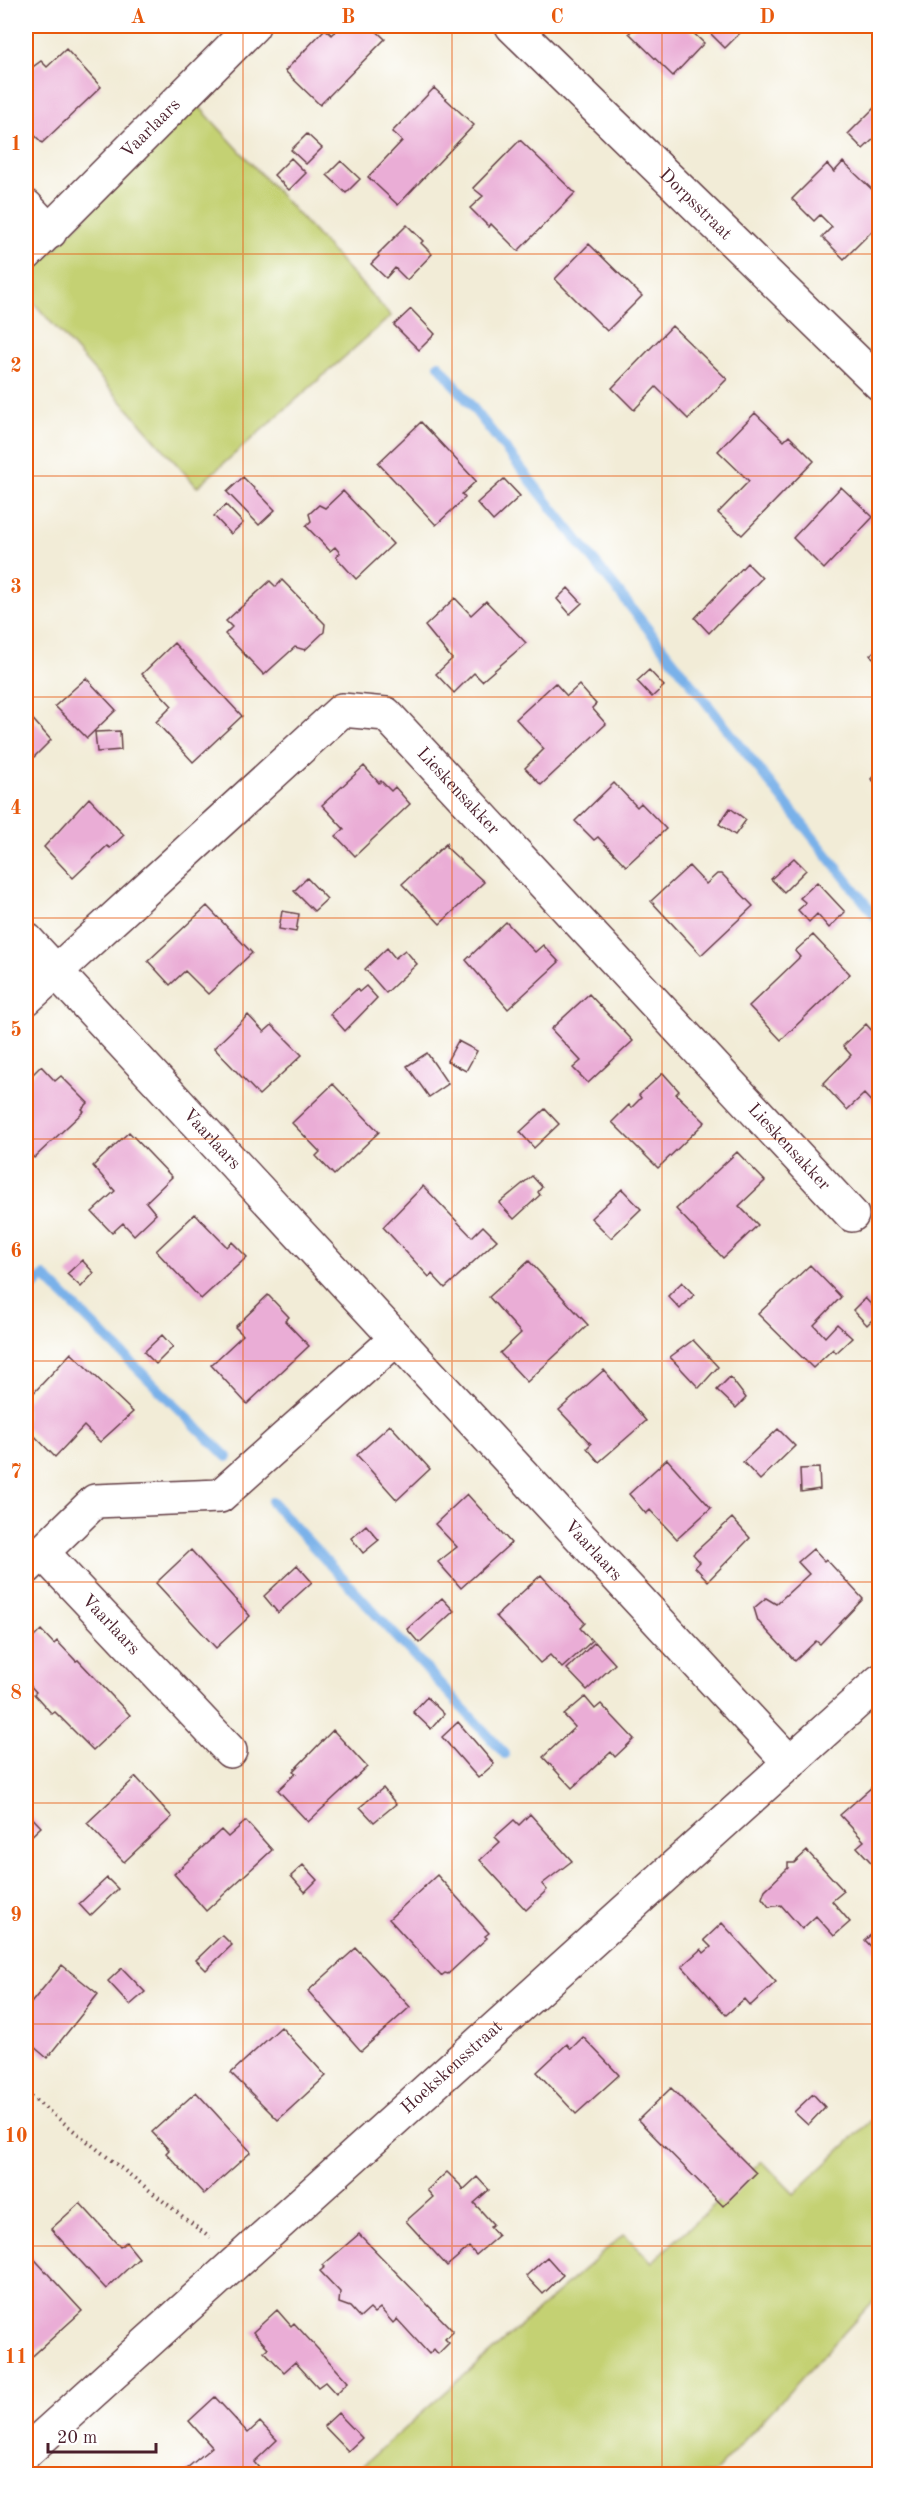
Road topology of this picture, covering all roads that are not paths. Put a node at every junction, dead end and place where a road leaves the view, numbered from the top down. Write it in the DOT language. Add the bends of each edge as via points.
graph roads {
  1 [pos="254,26"];
  2 [pos="512,26"];
  3 [pos="26,206"];
  4 [pos="50,232"];
  5 [pos="26,254"];
  6 [pos="879,384"];
  7 [pos="26,939"];
  8 [pos="54,971"];
  9 [pos="26,999"];
  10 [pos="852,1215"];
  11 [pos="396,1339"];
  12 [pos="34,1560"];
  13 [pos="879,1681"];
  14 [pos="230,1751"];
  15 [pos="790,1763"];
  16 [pos="26,2451"];
  1 -- 4 [label="street, Vaarlaars"];
  2 -- 6 [label="street, Dorpsstraat"];
  3 -- 4 [label="street"];
  4 -- 5 [label="street, Vaarlaars"];
  7 -- 8 [label="street, Vaarlaars"];
  8 -- 9 [label="street, Lieskensakker"];
  8 -- 10 [label="street, Lieskensakker" via="342,710 386,714"];
  8 -- 11 [label="street, Vaarlaars"];
  11 -- 12 [label="street, Vaarlaars" via="220,1496 95,1501"];
  11 -- 15 [label="street, Vaarlaars"];
  12 -- 14 [label="street, Vaarlaars"];
  13 -- 15 [label="street, Hoekskensstraat"];
  15 -- 16 [label="street, Hoekskensstraat"];
}
